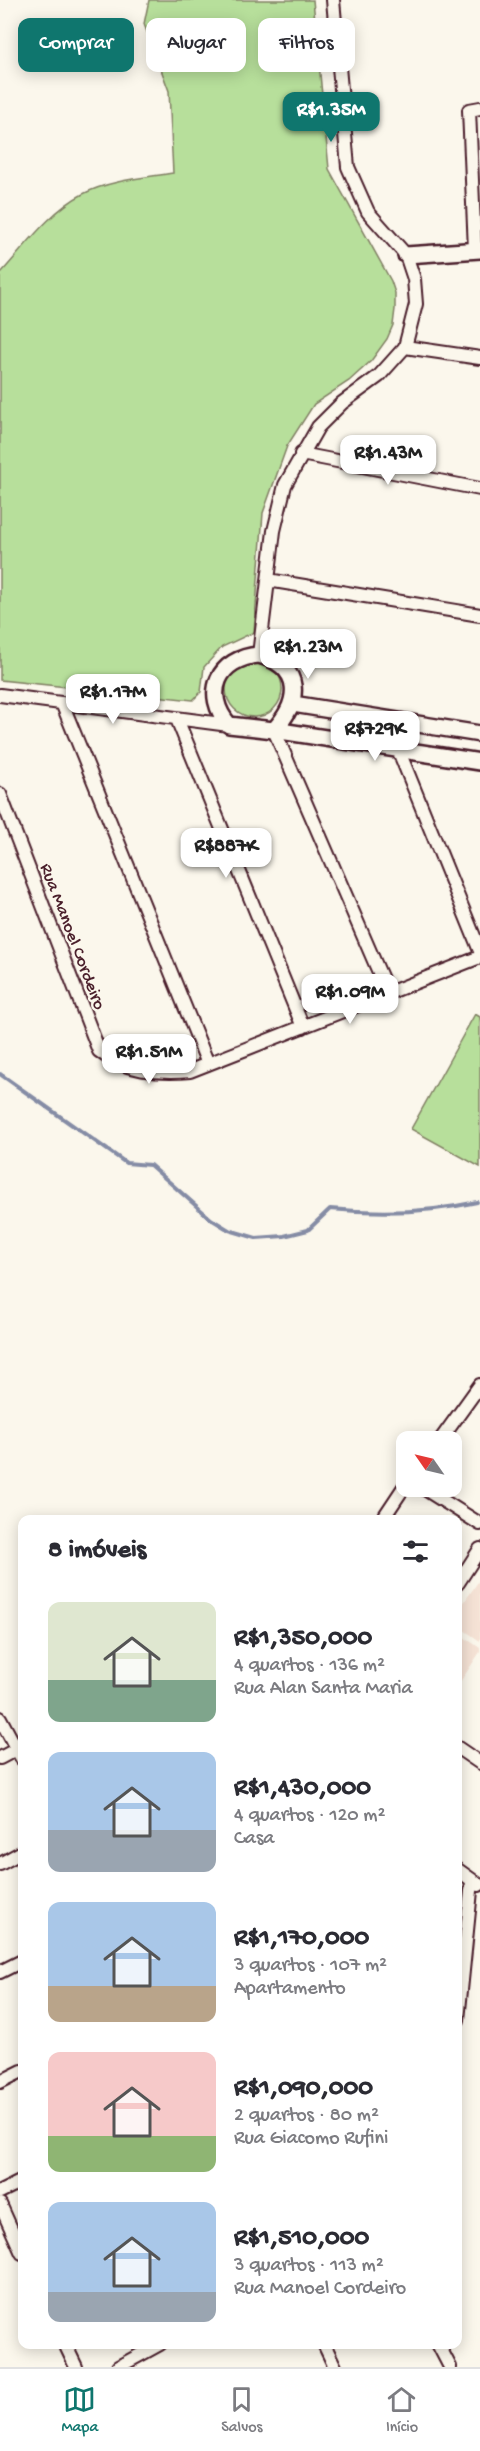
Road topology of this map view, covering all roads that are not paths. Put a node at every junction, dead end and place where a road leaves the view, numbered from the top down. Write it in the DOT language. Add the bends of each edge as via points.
graph roads {
  1 [pos="333,0"];
  2 [pos="480,108"];
  3 [pos="477,250"];
  4 [pos="406,255"];
  5 [pos="405,347"];
  6 [pos="480,358"];
  7 [pos="301,454"];
  8 [pos="480,489"];
  9 [pos="268,580"];
  10 [pos="480,615"];
  11 [pos="259,655"];
  12 [pos="0,695"];
  13 [pos="62,703"];
  14 [pos="293,704"];
  15 [pos="177,719"];
  16 [pos="229,725"];
  17 [pos="274,730"];
  18 [pos="480,734"];
  19 [pos="398,749"];
  20 [pos="480,762"];
  21 [pos="0,794"];
  22 [pos="480,951"];
  23 [pos="480,957"];
  24 [pos="388,993"];
  25 [pos="303,1027"];
  26 [pos="208,1064"];
  27 [pos="480,1385"];
  28 [pos="476,1401"];
  29 [pos="449,1431"];
  30 [pos="397,1497"];
  31 [pos="437,1497"];
  32 [pos="385,1515"];
  33 [pos="480,1524"];
  34 [pos="480,1549"];
  35 [pos="462,1577"];
  36 [pos="0,1718"];
  37 [pos="18,1750"];
  38 [pos="462,1751"];
  39 [pos="18,1754"];
  40 [pos="0,1758"];
  41 [pos="480,1763"];
  42 [pos="18,1854"];
  43 [pos="0,1864"];
  44 [pos="462,1873"];
  45 [pos="476,1883"];
  46 [pos="18,1963"];
  47 [pos="0,1972"];
  48 [pos="462,1990"];
  49 [pos="18,2073"];
  50 [pos="0,2082"];
  51 [pos="18,2183"];
  52 [pos="0,2192"];
  53 [pos="0,2204"];
  54 [pos="18,2244"];
  55 [pos="67,2349"];
  56 [pos="151,2349"];
  57 [pos="325,2349"];
  58 [pos="441,2349"];
  59 [pos="330,2365"];
  60 [pos="76,2367"];
  61 [pos="118,2367"];
  62 [pos="450,2367"];
  1 -- 4 [label="street" via="348,167 368,212"];
  2 -- 3 [label="street" via="469,110"];
  3 -- 4 [label="street"];
  4 -- 5 [label="street" via="416,290"];
  5 -- 6 [label="street"];
  5 -- 7 [label="street" via="379,376 318,427"];
  7 -- 8 [label="street"];
  7 -- 9 [label="street" via="280,501"];
  9 -- 10 [label="street"];
  9 -- 11 [label="street"];
  11 -- 14 [label="street" via="271,658 290,677"];
  11 -- 16 [label="street" via="234,661 218,679 216,704"];
  12 -- 13 [label="street"];
  13 -- 15 [label="street"];
  13 -- 26 [label="street"];
  14 -- 17 [label="street"];
  14 -- 18 [label="street"];
  15 -- 16 [label="street"];
  15 -- 25 [label="street"];
  16 -- 17 [label="street"];
  17 -- 19 [label="street"];
  17 -- 24 [label="street"];
  19 -- 20 [label="street"];
  19 -- 22 [label="street"];
  21 -- 26 [label="street, Rua Manoel Cordeiro" via="99,1051 118,1062 154,1071 190,1071"];
  23 -- 24 [label="street, Rua Manoel Cordeiro"];
  24 -- 25 [label="street, Rua Manoel Cordeiro"];
  25 -- 26 [label="street, Rua Manoel Cordeiro"];
  27 -- 28 [label="street"];
  28 -- 29 [label="street"];
  30 -- 32 [label="street"];
  31 -- 33 [label="street"];
  34 -- 35 [label="street"];
  36 -- 37 [label="street"];
  38 -- 41 [label="street"];
  39 -- 40 [label="street"];
  42 -- 43 [label="street"];
  44 -- 45 [label="street"];
  45 -- 48 [label="street"];
  46 -- 47 [label="street"];
  49 -- 50 [label="street"];
  51 -- 52 [label="street"];
  53 -- 54 [label="street"];
  55 -- 60 [label="street"];
  56 -- 61 [label="street"];
  57 -- 59 [label="street"];
  58 -- 62 [label="street"];
}
